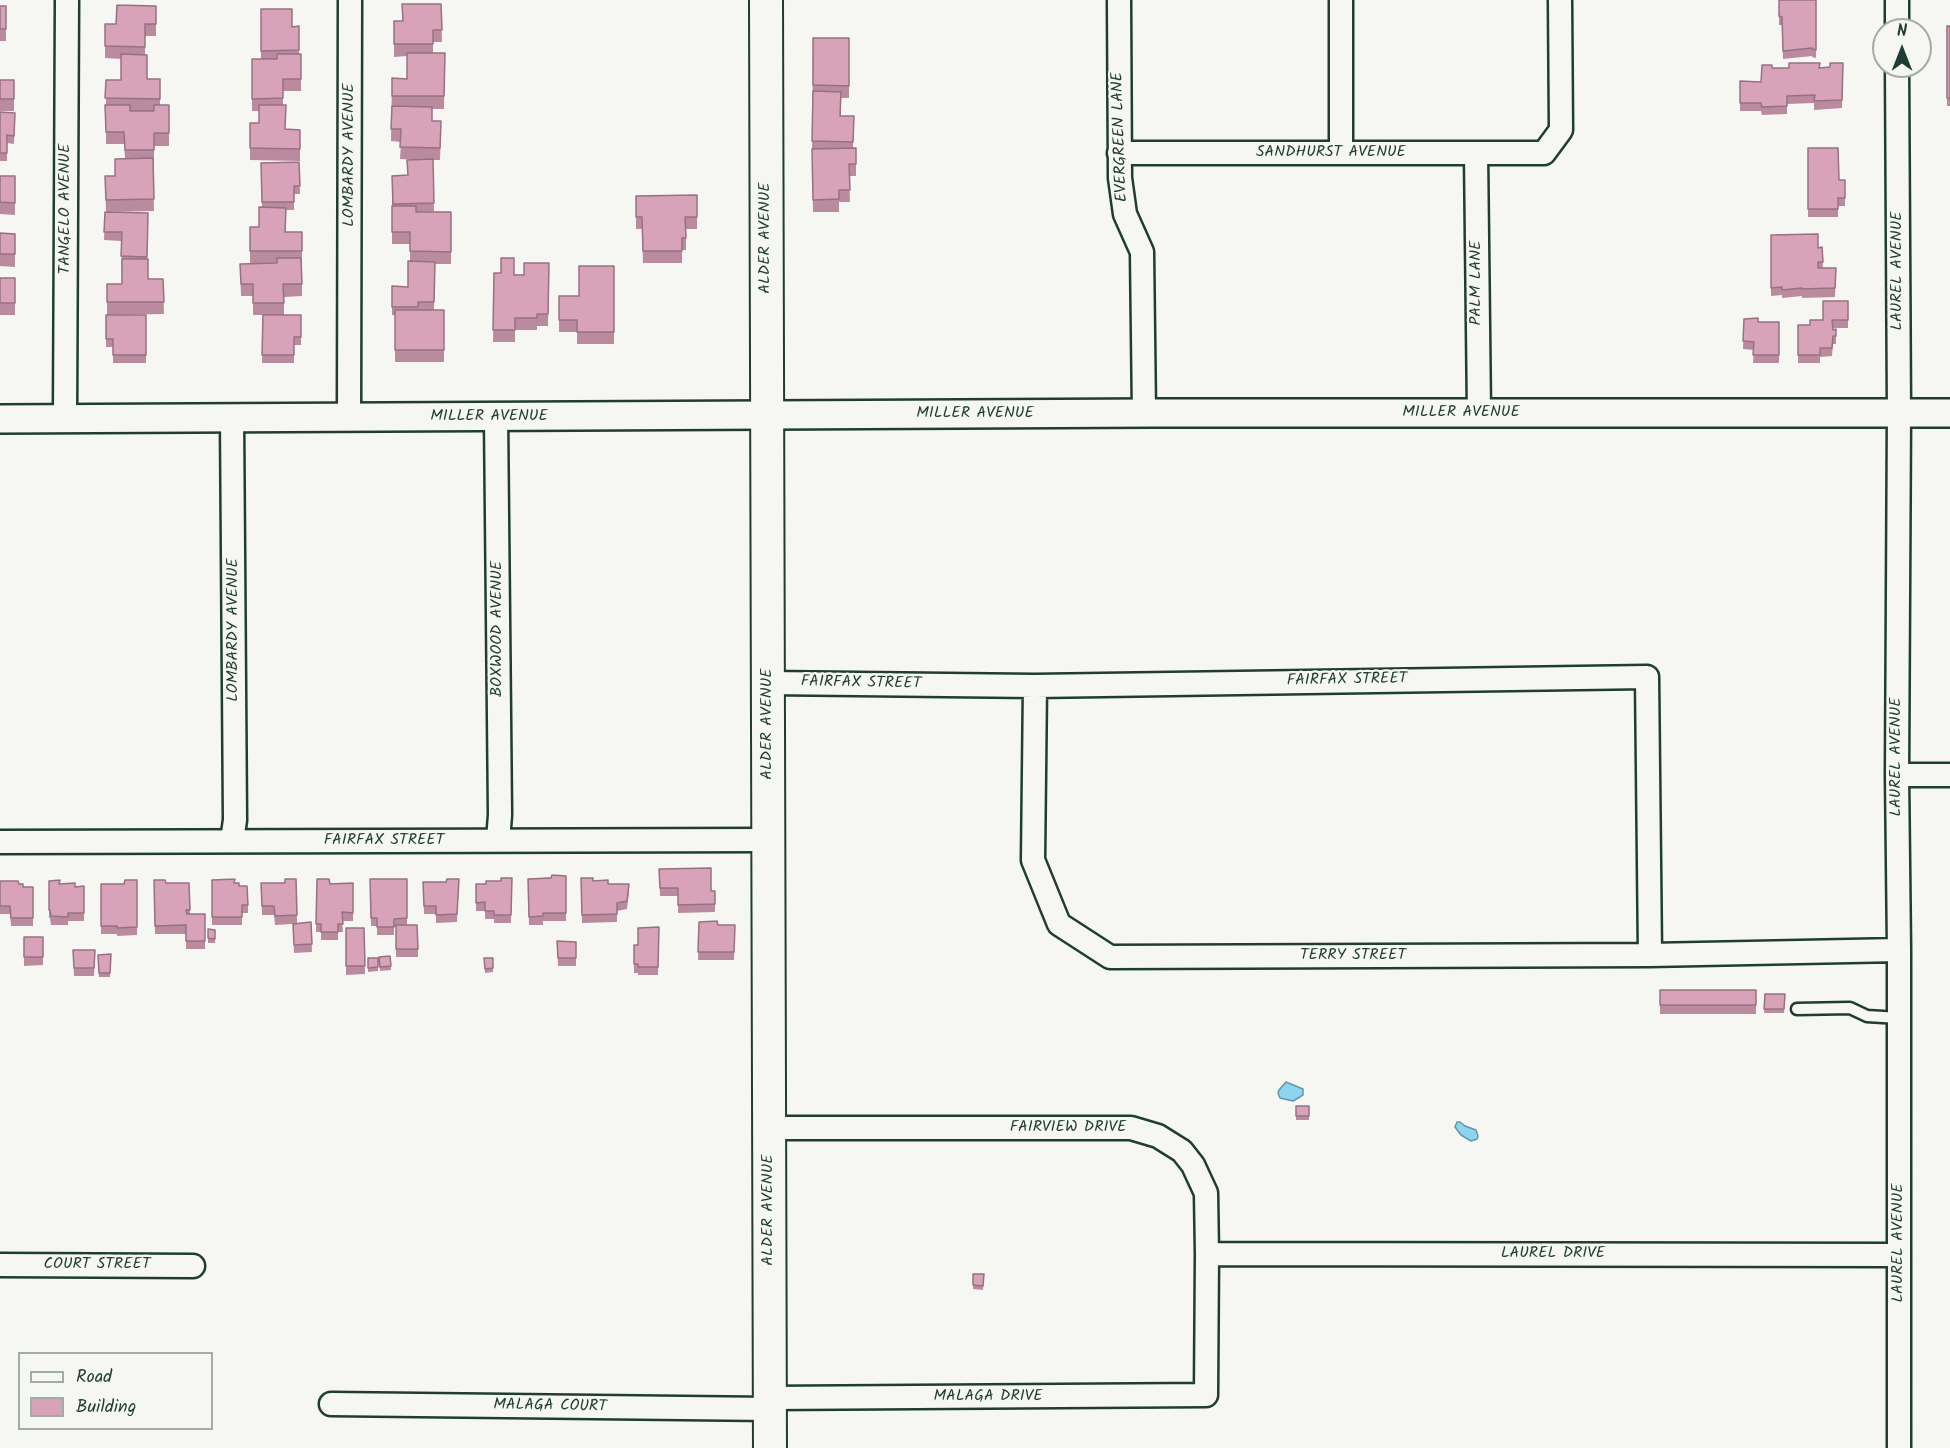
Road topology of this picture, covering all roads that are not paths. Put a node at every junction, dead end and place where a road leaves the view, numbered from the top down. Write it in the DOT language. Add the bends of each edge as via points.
graph roads {
  1 [pos="67,0"];
  2 [pos="350,0"];
  3 [pos="766,0"];
  4 [pos="1119,0"];
  5 [pos="1341,0"];
  6 [pos="1560,0"];
  7 [pos="1897,0"];
  8 [pos="1897,18"];
  9 [pos="1897,78"];
  10 [pos="1119,153"];
  11 [pos="1341,153"];
  12 [pos="1476,153"];
  13 [pos="1479,413"];
  14 [pos="1899,413"];
  15 [pos="1950,413"];
  16 [pos="1144,414"];
  17 [pos="767,416"];
  18 [pos="349,417"];
  19 [pos="496,417"];
  20 [pos="0,418"];
  21 [pos="64,418"];
  22 [pos="232,418"];
  23 [pos="768,683"];
  24 [pos="1035,686"];
  25 [pos="1897,775"];
  26 [pos="1950,775"];
  27 [pos="498,840"];
  28 [pos="768,840"];
  29 [pos="232,841"];
  30 [pos="0,842"];
  31 [pos="1899,950"];
  32 [pos="1650,955"];
  33 [pos="1797,1009"];
  34 [pos="1899,1018"];
  35 [pos="769,1128"];
  36 [pos="1207,1254"];
  37 [pos="1899,1255"];
  38 [pos="0,1265"];
  39 [pos="193,1266"];
  40 [pos="1206,1395"];
  41 [pos="770,1403"];
  42 [pos="331,1404"];
  43 [pos="770,1448"];
  44 [pos="1899,1448"];
  1 -- 21 [label="street, TANGELO AVENUE"];
  2 -- 18 [label="street, LOMBARDY AVENUE"];
  3 -- 17 [label="main road, ALDER AVENUE"];
  4 -- 10 [label="street, EVERGREEN LANE"];
  5 -- 11 [label="street"];
  6 -- 12 [label="street, SANDHURST AVENUE" via="1561,130 1544,153"];
  7 -- 8 [label="street"];
  9 -- 14 [label="street, LAUREL AVENUE"];
  10 -- 11 [label="street, SANDHURST AVENUE"];
  10 -- 16 [label="street, EVERGREEN LANE" via="1125,214 1142,252"];
  11 -- 12 [label="street, SANDHURST AVENUE"];
  12 -- 13 [label="street, PALM LANE"];
  13 -- 14 [label="street, MILLER AVENUE"];
  13 -- 16 [label="street, MILLER AVENUE"];
  14 -- 15 [label="street, MILLER AVENUE"];
  14 -- 25 [label="street, LAUREL AVENUE"];
  16 -- 17 [label="street, MILLER AVENUE"];
  17 -- 19 [label="street, MILLER AVENUE"];
  17 -- 23 [label="main road, ALDER AVENUE"];
  18 -- 19 [label="street, MILLER AVENUE"];
  18 -- 22 [label="street, MILLER AVENUE"];
  19 -- 27 [label="street, BOXWOOD AVENUE"];
  20 -- 21 [label="street, MILLER AVENUE"];
  21 -- 22 [label="street, MILLER AVENUE"];
  22 -- 29 [label="street, LOMBARDY AVENUE"];
  23 -- 24 [label="street, FAIRFAX STREET"];
  23 -- 28 [label="main road, ALDER AVENUE"];
  24 -- 32 [label="street, TERRY STREET" via="1033,860 1059,924 1110,957"];
  24 -- 32 [label="street, FAIRFAX STREET" via="1647,677"];
  25 -- 26 [label="street"];
  25 -- 31 [label="street, LAUREL AVENUE"];
  27 -- 28 [label="street, FAIRFAX STREET"];
  27 -- 29 [label="street, FAIRFAX STREET"];
  28 -- 35 [label="main road, ALDER AVENUE"];
  29 -- 30 [label="street, FAIRFAX STREET"];
  31 -- 32 [label="street, TERRY STREET"];
  31 -- 34 [label="street, LAUREL AVENUE"];
  33 -- 34 [label="lane" via="1850,1008 1867,1016"];
  34 -- 37 [label="street, LAUREL AVENUE"];
  35 -- 36 [label="street, FAIRVIEW DRIVE" via="1131,1128 1158,1136 1182,1151 1193,1165 1206,1193"];
  35 -- 41 [label="main road, ALDER AVENUE"];
  36 -- 37 [label="street, LAUREL DRIVE"];
  36 -- 40 [label="street, FAIRVIEW DRIVE"];
  37 -- 44 [label="street, LAUREL AVENUE"];
  38 -- 39 [label="street, COURT STREET"];
  40 -- 41 [label="street, MALAGA DRIVE"];
  41 -- 42 [label="street, MALAGA COURT"];
  41 -- 43 [label="main road, ALDER AVENUE"];
}
